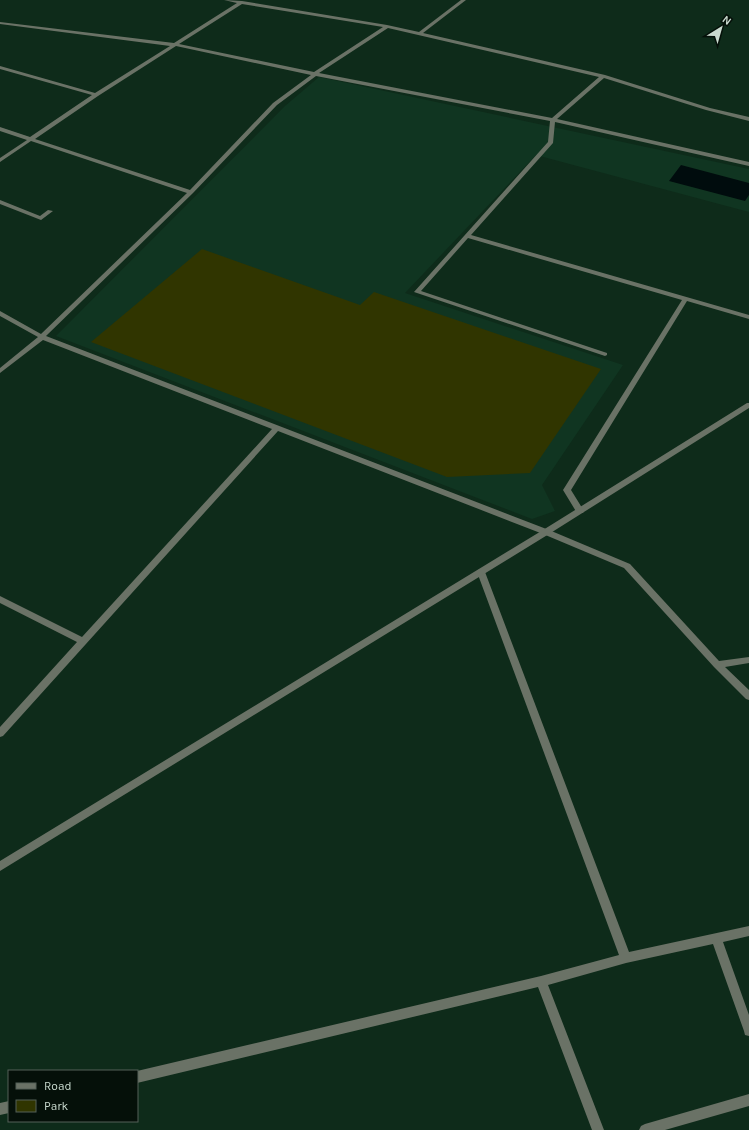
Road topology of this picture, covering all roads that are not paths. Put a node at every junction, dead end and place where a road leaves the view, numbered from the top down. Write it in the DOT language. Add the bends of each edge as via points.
graph roads {
  1 [pos="226,0"];
  2 [pos="464,0"];
  3 [pos="242,2"];
  4 [pos="0,23"];
  5 [pos="386,26"];
  6 [pos="419,34"];
  7 [pos="177,45"];
  8 [pos="0,67"];
  9 [pos="315,74"];
  10 [pos="603,76"];
  11 [pos="96,95"];
  12 [pos="749,119"];
  13 [pos="552,120"];
  14 [pos="0,129"];
  15 [pos="33,139"];
  16 [pos="0,160"];
  17 [pos="749,164"];
  18 [pos="191,192"];
  19 [pos="0,202"];
  20 [pos="50,212"];
  21 [pos="468,236"];
  22 [pos="685,299"];
  23 [pos="0,313"];
  24 [pos="749,318"];
  25 [pos="42,337"];
  26 [pos="605,354"];
  27 [pos="0,371"];
  28 [pos="749,405"];
  29 [pos="276,428"];
  30 [pos="580,511"];
  31 [pos="546,532"];
  32 [pos="481,572"];
  33 [pos="0,599"];
  34 [pos="84,642"];
  35 [pos="749,660"];
  36 [pos="717,665"];
  37 [pos="749,696"];
  38 [pos="0,733"];
  39 [pos="0,866"];
  40 [pos="749,931"];
  41 [pos="716,939"];
  42 [pos="626,958"];
  43 [pos="541,981"];
  44 [pos="749,1031"];
  45 [pos="138,1077"];
  46 [pos="749,1100"];
  47 [pos="598,1130"];
  48 [pos="645,1130"];
  1 -- 3 [label="street"];
  2 -- 6 [label="street"];
  3 -- 5 [label="street"];
  3 -- 7 [label="street"];
  4 -- 7 [label="street"];
  5 -- 6 [label="street"];
  5 -- 9 [label="street"];
  6 -- 10 [label="street"];
  7 -- 9 [label="street"];
  7 -- 11 [label="street"];
  8 -- 11 [label="street"];
  9 -- 13 [label="street"];
  9 -- 18 [label="street" via="275,104"];
  10 -- 12 [label="street"];
  10 -- 13 [label="street"];
  11 -- 15 [label="street"];
  13 -- 17 [label="street"];
  13 -- 21 [label="street" via="552,142"];
  14 -- 15 [label="street"];
  15 -- 16 [label="street"];
  15 -- 18 [label="street"];
  18 -- 25 [label="street"];
  19 -- 20 [label="street" via="41,218"];
  21 -- 22 [label="street"];
  21 -- 26 [label="street" via="417,292"];
  22 -- 24 [label="street"];
  22 -- 30 [label="street" via="567,490"];
  23 -- 25 [label="street"];
  25 -- 27 [label="street"];
  25 -- 29 [label="street"];
  28 -- 30 [label="street"];
  29 -- 31 [label="street"];
  29 -- 34 [label="street"];
  30 -- 31 [label="street"];
  31 -- 32 [label="street"];
  31 -- 36 [label="street" via="627,566"];
  32 -- 39 [label="street"];
  32 -- 42 [label="street"];
  33 -- 34 [label="street"];
  34 -- 38 [label="street"];
  35 -- 36 [label="street"];
  36 -- 37 [label="street"];
  40 -- 41 [label="street"];
  41 -- 42 [label="street"];
  41 -- 44 [label="street"];
  42 -- 43 [label="street"];
  43 -- 45 [label="street"];
  43 -- 47 [label="street"];
  46 -- 48 [label="street"];
}
